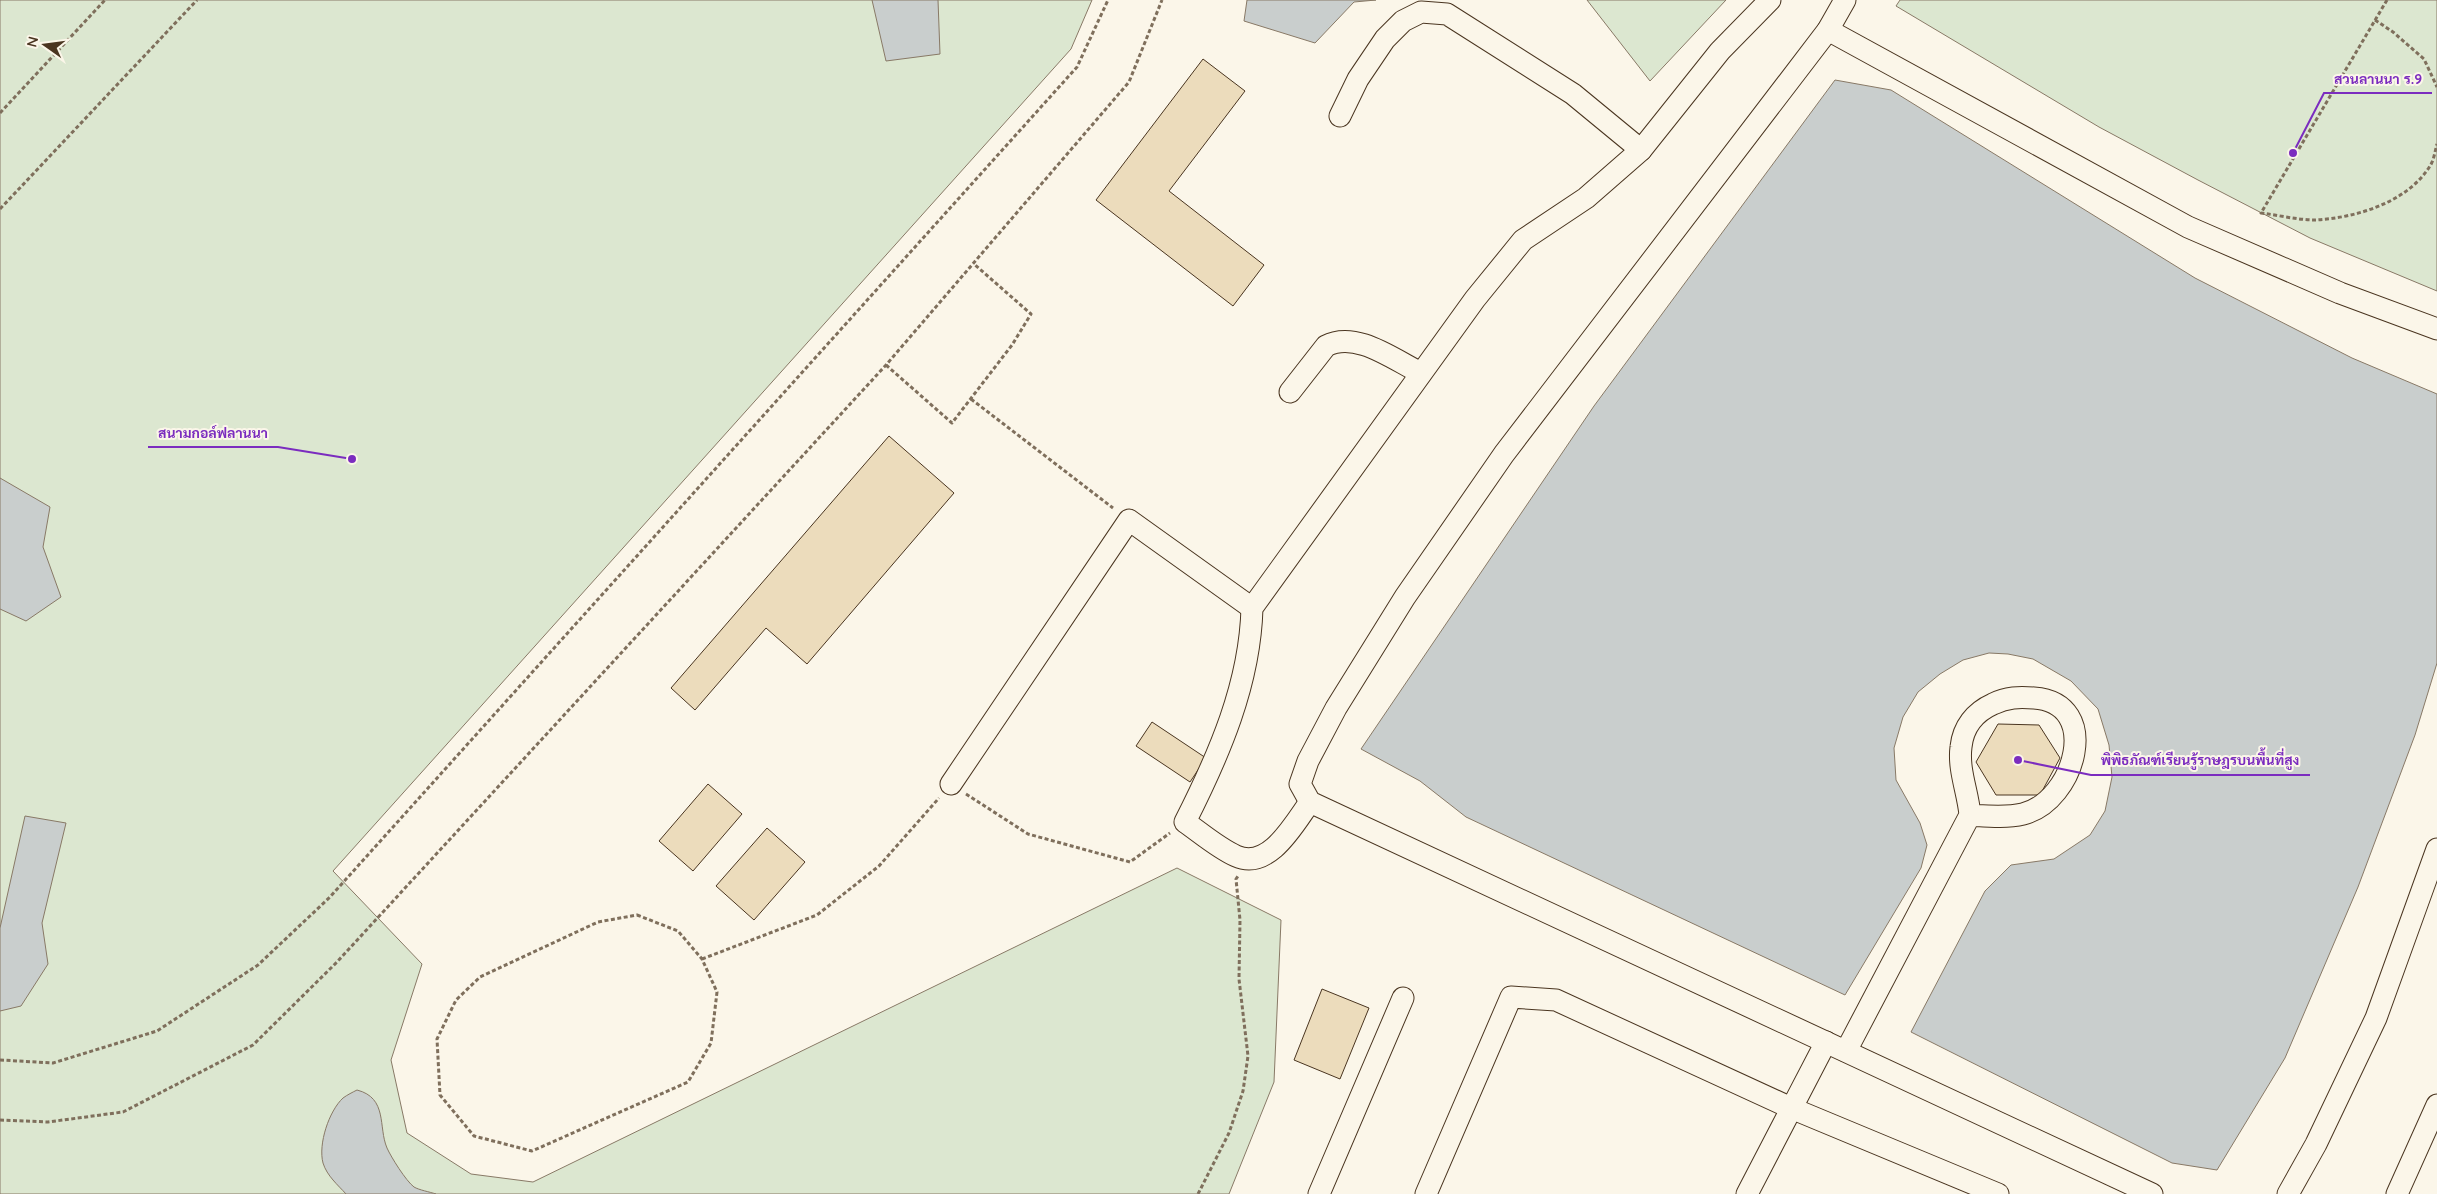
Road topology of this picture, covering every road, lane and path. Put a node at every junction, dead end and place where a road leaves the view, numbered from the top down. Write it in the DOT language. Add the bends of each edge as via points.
graph roads {
  1 [pos="105,0"];
  2 [pos="197,0"];
  3 [pos="1108,0"];
  4 [pos="1162,0"];
  5 [pos="1770,0"];
  6 [pos="1845,0"];
  7 [pos="2387,0"];
  8 [pos="2375,20"];
  9 [pos="1828,30"];
  10 [pos="2437,87"];
  11 [pos="0,114"];
  12 [pos="1340,116"];
  13 [pos="2437,144"];
  14 [pos="1641,150"];
  15 [pos="0,209"];
  16 [pos="974,264"];
  17 [pos="2437,329"];
  18 [pos="886,365"];
  19 [pos="1422,373"];
  20 [pos="1290,392"];
  21 [pos="971,399"];
  22 [pos="1129,520"];
  23 [pos="1252,608"];
  24 [pos="951,784"];
  25 [pos="1310,802"];
  26 [pos="1970,815"];
  27 [pos="1185,822"];
  28 [pos="2437,849"];
  29 [pos="1249,860"];
  30 [pos="702,959"];
  31 [pos="1404,998"];
  32 [pos="1826,1042"];
  33 [pos="1846,1051"];
  34 [pos="0,1060"];
  35 [pos="2437,1106"];
  36 [pos="1791,1108"];
  37 [pos="0,1120"];
  38 [pos="1198,1194"];
  39 [pos="1319,1194"];
  40 [pos="1426,1194"];
  41 [pos="1747,1194"];
  42 [pos="1998,1194"];
  43 [pos="2152,1194"];
  44 [pos="2288,1194"];
  45 [pos="2397,1194"];
  1 -- 11 [label="path"];
  2 -- 15 [label="path"];
  3 -- 34 [label="path" via="1077,67 330,897 258,965 157,1032 54,1063"];
  4 -- 16 [label="path" via="1129,82"];
  5 -- 14 [label="street" via="1720,50"];
  6 -- 9 [label="street"];
  7 -- 8 [label="path"];
  8 -- 10 [label="path" via="2424,59"];
  8 -- 13 [label="path" via="2261,213 2314,220 2360,212 2383,204 2406,191 2430,166"];
  9 -- 17 [label="street" via="2188,227 2340,293"];
  9 -- 25 [label="street" via="1504,454 1405,597 1336,708 1308,762 1300,784"];
  12 -- 14 [label="street" via="1358,79 1385,39 1403,21 1421,12 1447,14 1573,94"];
  14 -- 19 [label="street" via="1586,198 1524,240 1475,299"];
  16 -- 18 [label="path"];
  16 -- 21 [label="path" via="1030,314 1012,345"];
  18 -- 21 [label="path" via="952,423"];
  18 -- 37 [label="path" via="337,962 253,1045 123,1112 48,1122"];
  19 -- 20 [label="street" via="1357,341 1334,342 1326,346"];
  19 -- 23 [label="street"];
  21 -- 22 [label="path"];
  22 -- 23 [label="street"];
  22 -- 24 [label="street"];
  23 -- 27 [label="street" via="1252,635 1226,734"];
  24 -- 27 [label="path" via="1028,834 1130,862"];
  24 -- 30 [label="path" via="879,866 817,915"];
  25 -- 29 [label="street" via="1280,842 1262,856"];
  25 -- 32 [label="street"];
  26 -- 26 [label="street" via="1961,747 1974,715 2001,700 2018,697 2042,699 2059,705 2069,718 2075,735 2075,751 2069,770 2057,790 2045,804 2024,814"];
  26 -- 33 [label="street"];
  27 -- 29 [label="street" via="1236,856"];
  28 -- 44 [label="street" via="2376,1018 2316,1144"];
  29 -- 38 [label="path" via="1236,879 1240,920 1239,979 1248,1056 1243,1091 1230,1133"];
  30 -- 30 [label="path" via="717,992 711,1043 688,1082 532,1151 474,1136 440,1095 437,1039 456,1000 480,977 598,922 637,914 678,931"];
  31 -- 39 [label="street"];
  32 -- 33 [label="street"];
  32 -- 36 [label="street"];
  33 -- 43 [label="street"];
  35 -- 45 [label="street"];
  36 -- 40 [label="street" via="1556,1000 1511,997"];
  36 -- 41 [label="street"];
  36 -- 42 [label="street"];
}
